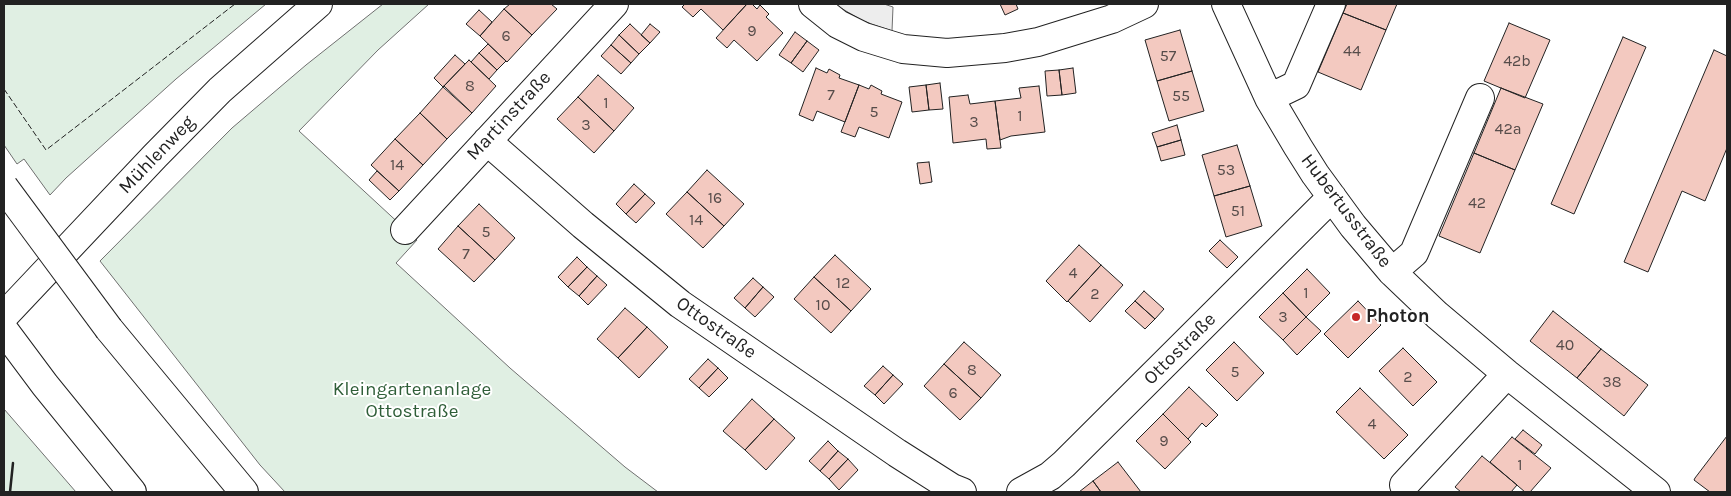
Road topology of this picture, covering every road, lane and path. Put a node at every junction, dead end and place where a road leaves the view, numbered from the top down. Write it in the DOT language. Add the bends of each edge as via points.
graph roads {
  1 [pos="318,4"];
  2 [pos="614,4"];
  3 [pos="813,4"];
  4 [pos="1144,4"];
  5 [pos="1226,4"];
  6 [pos="1331,4"];
  7 [pos="1269,98"];
  8 [pos="1480,98"];
  9 [pos="487,141"];
  10 [pos="4,187"];
  11 [pos="1332,197"];
  12 [pos="405,230"];
  13 [pos="1392,272"];
  14 [pos="4,316"];
  15 [pos="4,330"];
  16 [pos="1506,374"];
  17 [pos="1404,485"];
  18 [pos="132,492"];
  19 [pos="244,492"];
  20 [pos="962,492"];
  21 [pos="1021,492"];
  22 [pos="1656,492"];
  1 -- 14 [label="main road, Mühlenweg" via="220,90"];
  2 -- 9 [label="main road, Martinstraße"];
  3 -- 4 [label="main road" via="838,24 864,37 903,49 947,53 1038,42 1112,19"];
  5 -- 7 [label="main road, Hubertusstraße"];
  6 -- 7 [label="main road" via="1296,85"];
  7 -- 11 [label="main road, Hubertusstraße"];
  8 -- 13 [label="main road" via="1414,253"];
  9 -- 12 [label="main road, Martinstraße"];
  9 -- 20 [label="main road, Ottostraße" via="680,304 897,453"];
  10 -- 19 [label="main road, bridge" via="109,329"];
  11 -- 13 [label="main road, Hubertusstraße"];
  11 -- 21 [label="main road, Ottostraße" via="1064,464"];
  13 -- 16 [label="main road, Hubertusstraße" via="1437,316"];
  15 -- 18 [label="main road"];
  16 -- 17 [label="main road"];
  16 -- 22 [label="main road, Hubertusstraße"];
}
